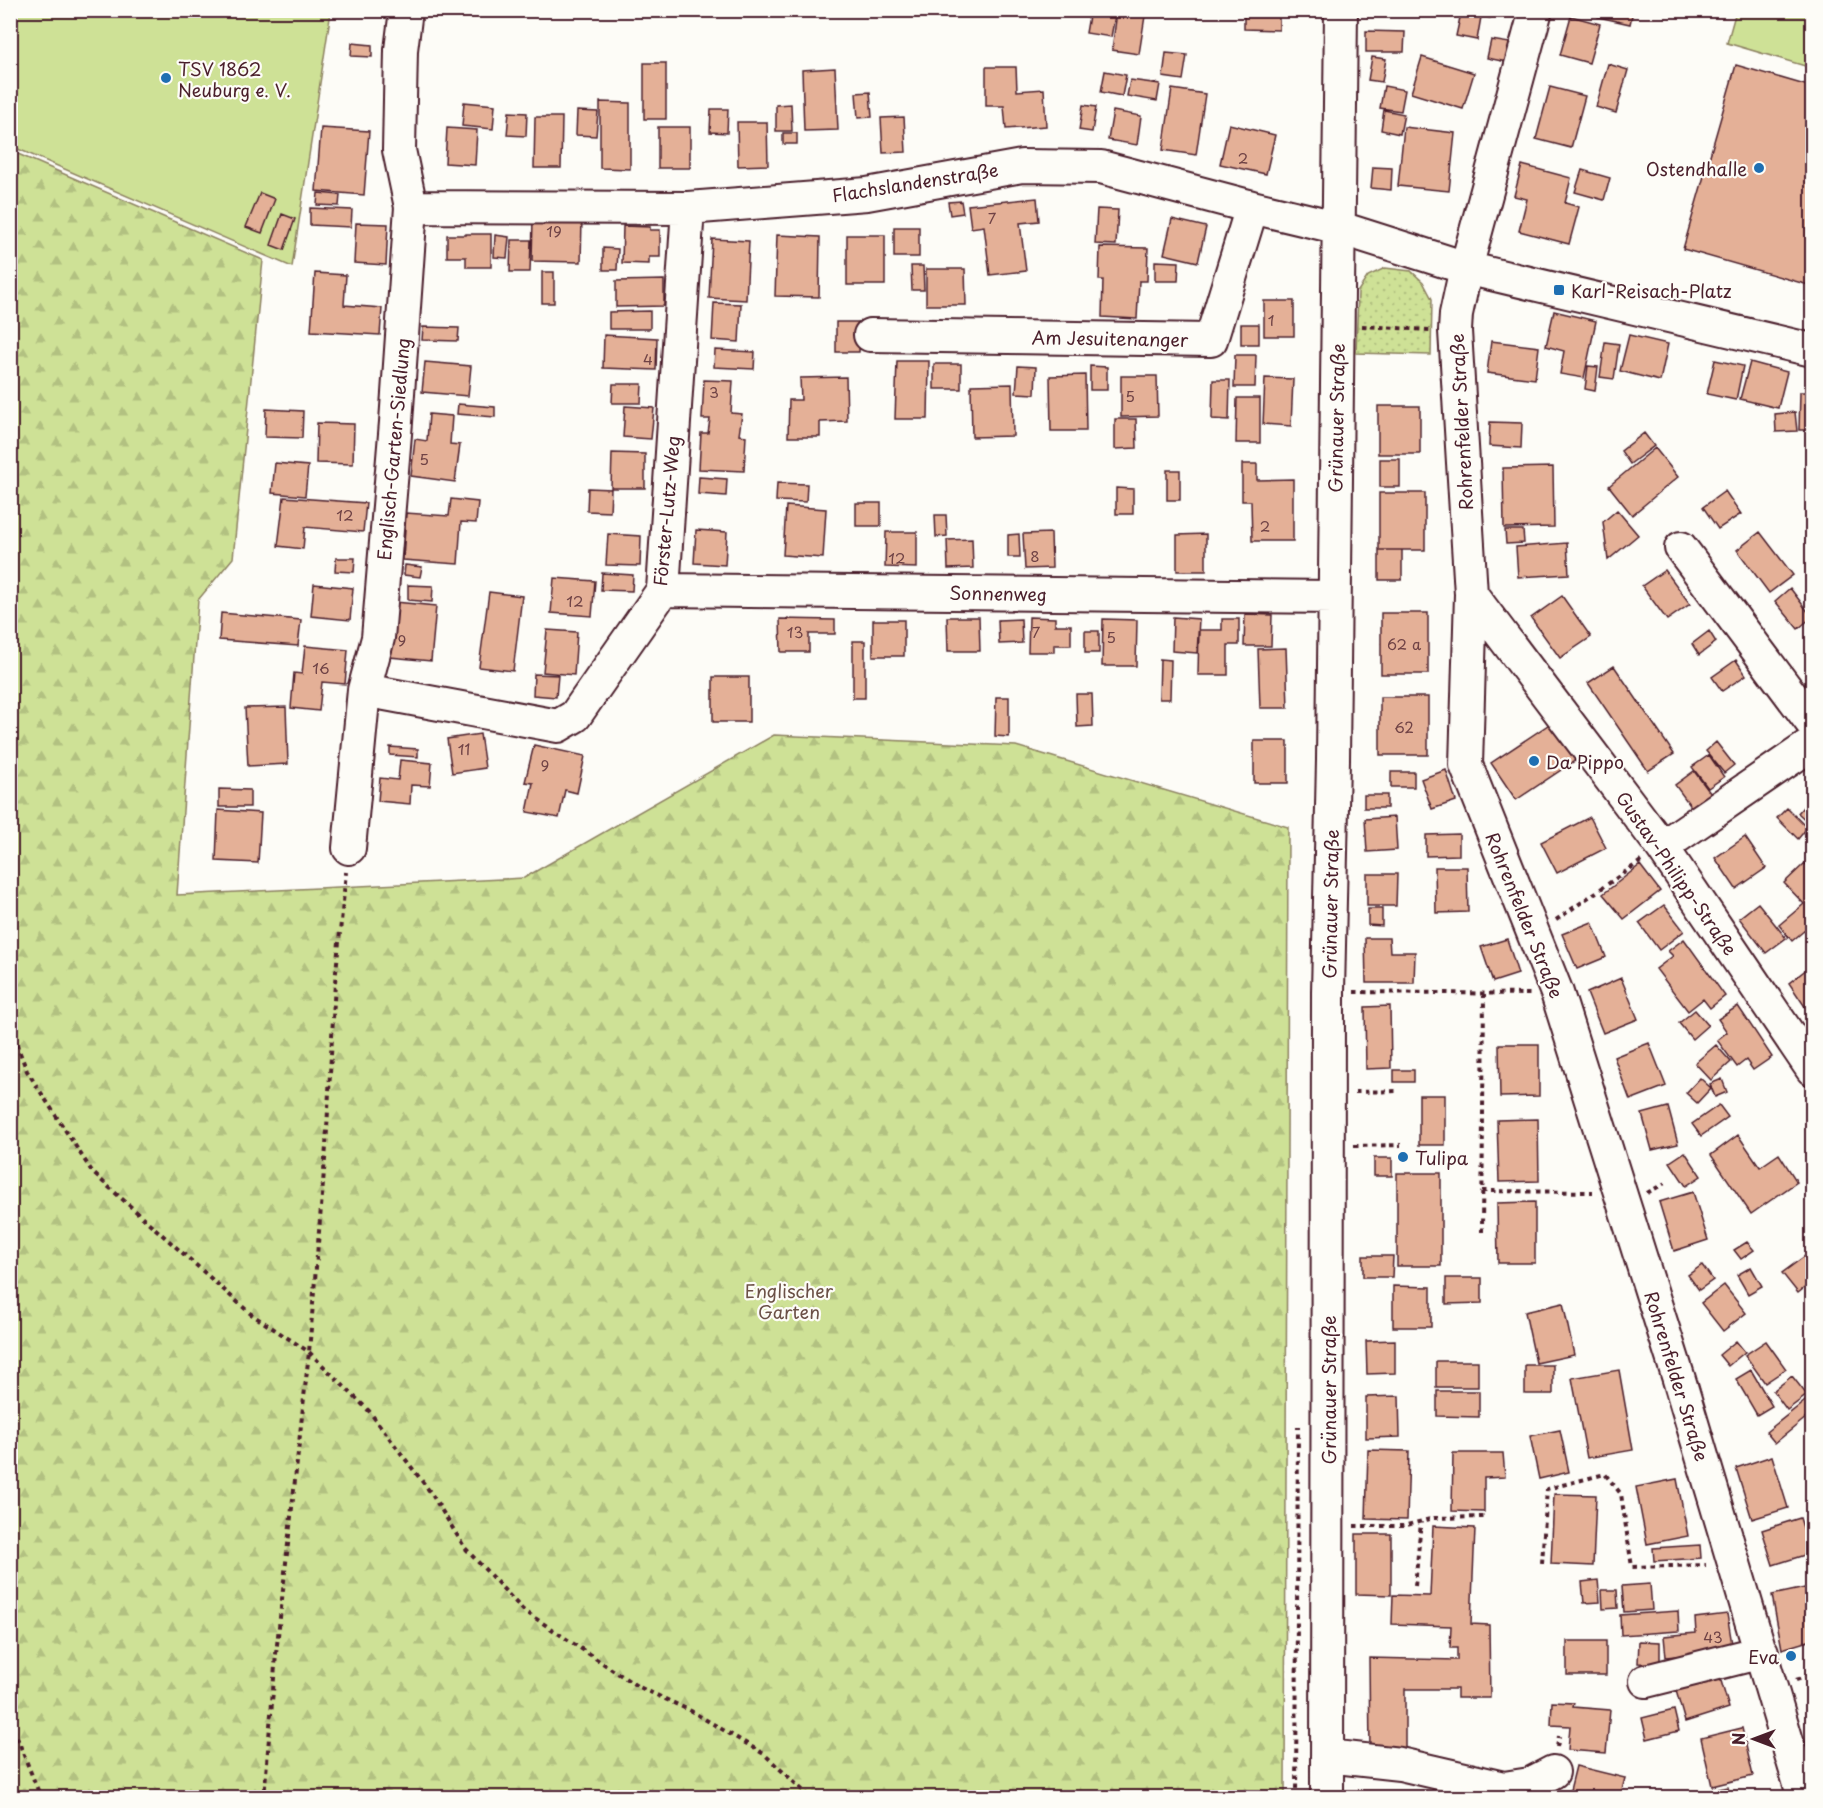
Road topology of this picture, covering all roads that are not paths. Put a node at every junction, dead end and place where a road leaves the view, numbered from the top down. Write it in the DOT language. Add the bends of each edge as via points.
graph roads {
  1 [pos="406,10"];
  2 [pos="1341,10"];
  3 [pos="1536,10"];
  4 [pos="411,207"];
  5 [pos="1252,207"];
  6 [pos="688,208"];
  7 [pos="1340,228"];
  8 [pos="1466,268"];
  9 [pos="870,335"];
  10 [pos="1812,350"];
  11 [pos="1681,548"];
  12 [pos="663,590"];
  13 [pos="1471,594"];
  14 [pos="1334,597"];
  15 [pos="364,690"];
  16 [pos="1812,723"];
  17 [pos="1812,744"];
  18 [pos="1662,847"];
  19 [pos="349,848"];
  20 [pos="1812,1069"];
  21 [pos="1762,1652"];
  22 [pos="1646,1681"];
  23 [pos="1328,1756"];
  24 [pos="1553,1772"];
  25 [pos="1328,1797"];
  26 [pos="1804,1797"];
  1 -- 4 [label="street, Englisch-Garten-Siedlung" via="399,150"];
  2 -- 7 [label="street, Grünauer Straße"];
  3 -- 8 [label="street, Rohrenfelder Straße"];
  4 -- 6 [label="street, Flachslandenstraße"];
  4 -- 15 [label="street, Englisch-Garten-Siedlung" via="378,638"];
  5 -- 6 [label="street, Flachslandenstraße" via="1101,167 1022,166 867,194"];
  5 -- 7 [label="street, Flachslandenstraße"];
  5 -- 9 [label="street, Am Jesuitenanger" via="1211,339"];
  6 -- 12 [label="street, Förster-Lutz-Weg"];
  7 -- 8 [label="street"];
  7 -- 14 [label="street, Grünauer Straße"];
  8 -- 10 [label="street"];
  8 -- 13 [label="street, Rohrenfelder Straße" via="1455,331"];
  11 -- 16 [label="street"];
  12 -- 14 [label="street, Sonnenweg"];
  12 -- 15 [label="street, Förster-Lutz-Weg" via="575,716 558,726"];
  13 -- 18 [label="street, Gustav-Philipp-Straße"];
  13 -- 21 [label="street, Rohrenfelder Straße" via="1466,765 1557,993"];
  14 -- 23 [label="street, Grünauer Straße" via="1328,992"];
  15 -- 19 [label="street, Englisch-Garten-Siedlung"];
  17 -- 18 [label="street"];
  18 -- 20 [label="street, Gustav-Philipp-Straße"];
  21 -- 22 [label="street"];
  21 -- 26 [label="street, Rohrenfelder Straße"];
  23 -- 24 [label="street" via="1400,1764 1504,1788 1530,1784"];
  23 -- 25 [label="street, Grünauer Straße"];
}
